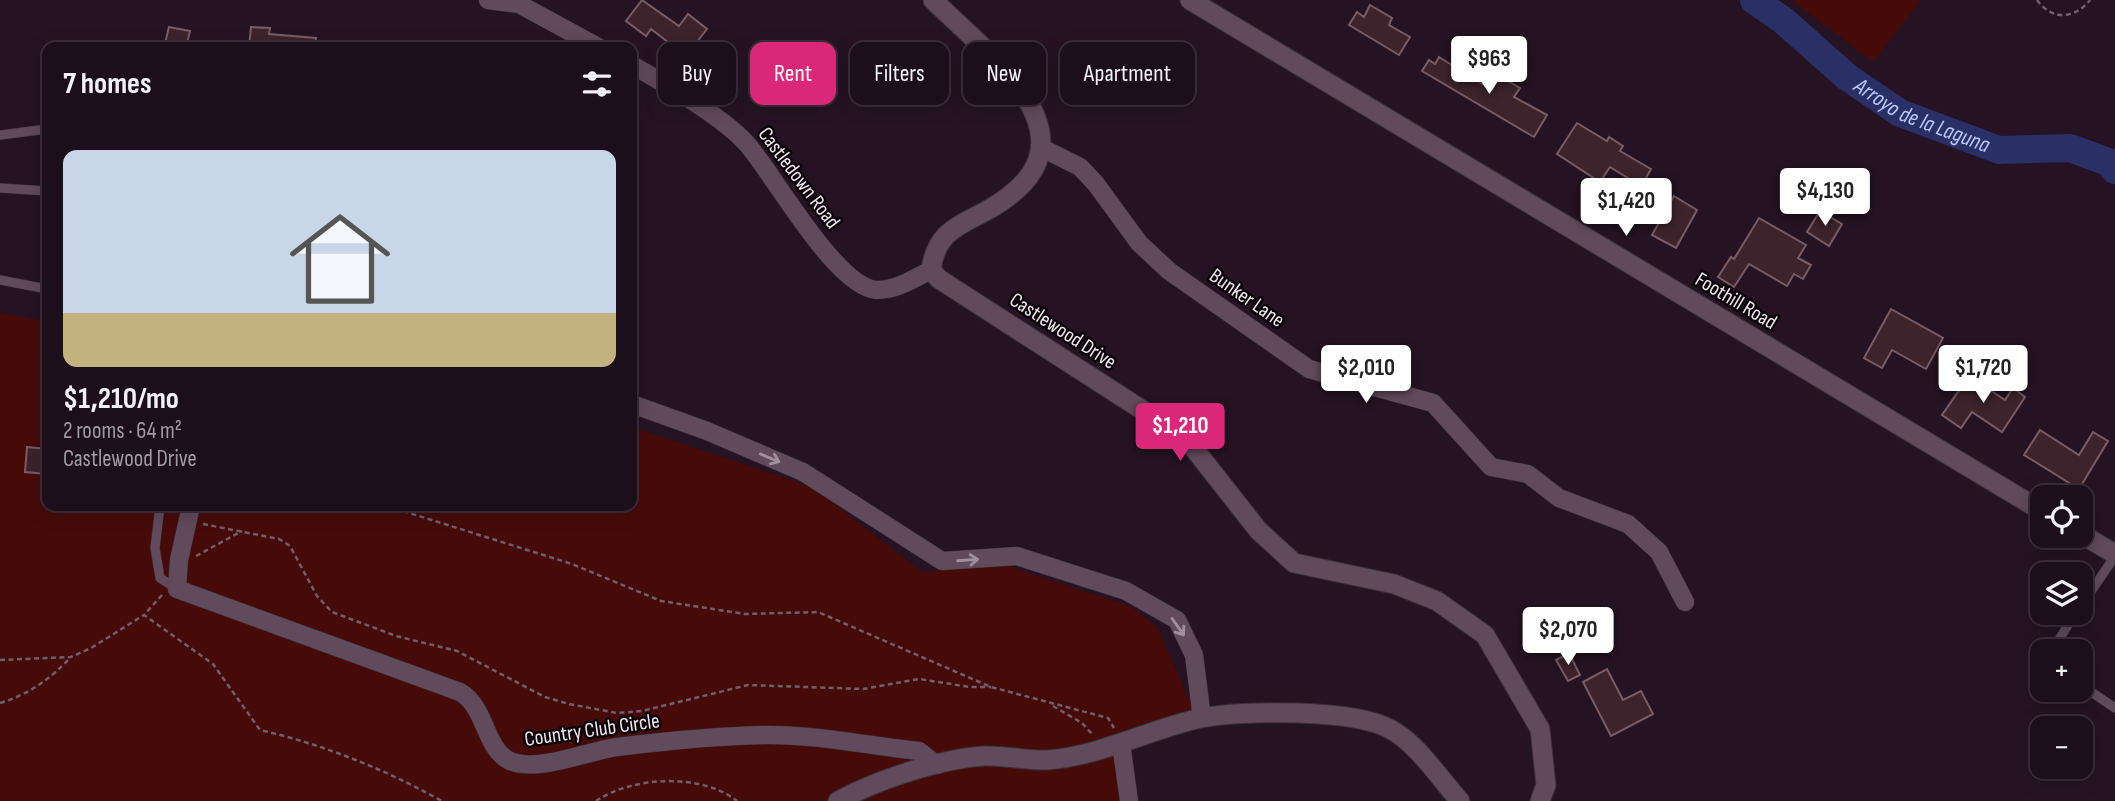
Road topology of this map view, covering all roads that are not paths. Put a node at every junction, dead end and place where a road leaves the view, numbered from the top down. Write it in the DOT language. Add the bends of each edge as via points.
graph roads {
  1 [pos="488,0"];
  2 [pos="933,0"];
  3 [pos="1190,0"];
  4 [pos="589,42"];
  5 [pos="637,68"];
  6 [pos="42,130"];
  7 [pos="0,135"];
  8 [pos="1041,147"];
  9 [pos="0,188"];
  10 [pos="42,191"];
  11 [pos="931,270"];
  12 [pos="0,280"];
  13 [pos="42,288"];
  14 [pos="637,406"];
  15 [pos="2030,504"];
  16 [pos="159,511"];
  17 [pos="189,513"];
  18 [pos="2093,541"];
  19 [pos="2115,555"];
  20 [pos="175,581"];
  21 [pos="2093,588"];
  22 [pos="1685,602"];
  23 [pos="2093,693"];
  24 [pos="2115,708"];
  25 [pos="1202,718"];
  26 [pos="1113,742"];
  27 [pos="937,765"];
  28 [pos="838,801"];
  29 [pos="1129,801"];
  30 [pos="1460,801"];
  31 [pos="1539,801"];
  1 -- 4 [label="street" via="520,5"];
  2 -- 8 [label="street" via="1019,86 1040,124"];
  3 -- 15 [label="street, Foothill Road"];
  5 -- 11 [label="street, Castledown Road" via="748,144 815,241 855,278 873,290 895,289"];
  6 -- 7 [label="lane"];
  8 -- 11 [label="street" via="1021,187 950,230 937,244"];
  8 -- 22 [label="street, Bunker Lane" via="1080,167 1139,243 1169,271 1309,369 1433,403 1491,467 1528,474 1559,498 1628,524 1659,552"];
  9 -- 10 [label="lane"];
  11 -- 31 [label="street, Castlewood Drive" via="1192,446 1258,530 1294,563 1394,584 1437,601 1485,635 1540,729 1546,785"];
  12 -- 13 [label="lane"];
  14 -- 25 [label="street, one-way" via="803,472 942,561 1017,556 1126,592 1177,620 1194,655"];
  16 -- 20 [label="lane" via="155,548 160,578"];
  17 -- 20 [label="street"];
  18 -- 19 [label="street"];
  19 -- 21 [label="lane"];
  20 -- 27 [label="street, Country Club Circle" via="460,692 477,706 498,751 527,765 615,748 767,735 919,751"];
  23 -- 24 [label="lane"];
  25 -- 26 [label="street"];
  25 -- 30 [label="street" via="1310,714 1371,722 1408,743"];
  26 -- 27 [label="street" via="1048,760 983,756"];
  26 -- 29 [label="street"];
  27 -- 28 [label="street" via="862,788"];
}
